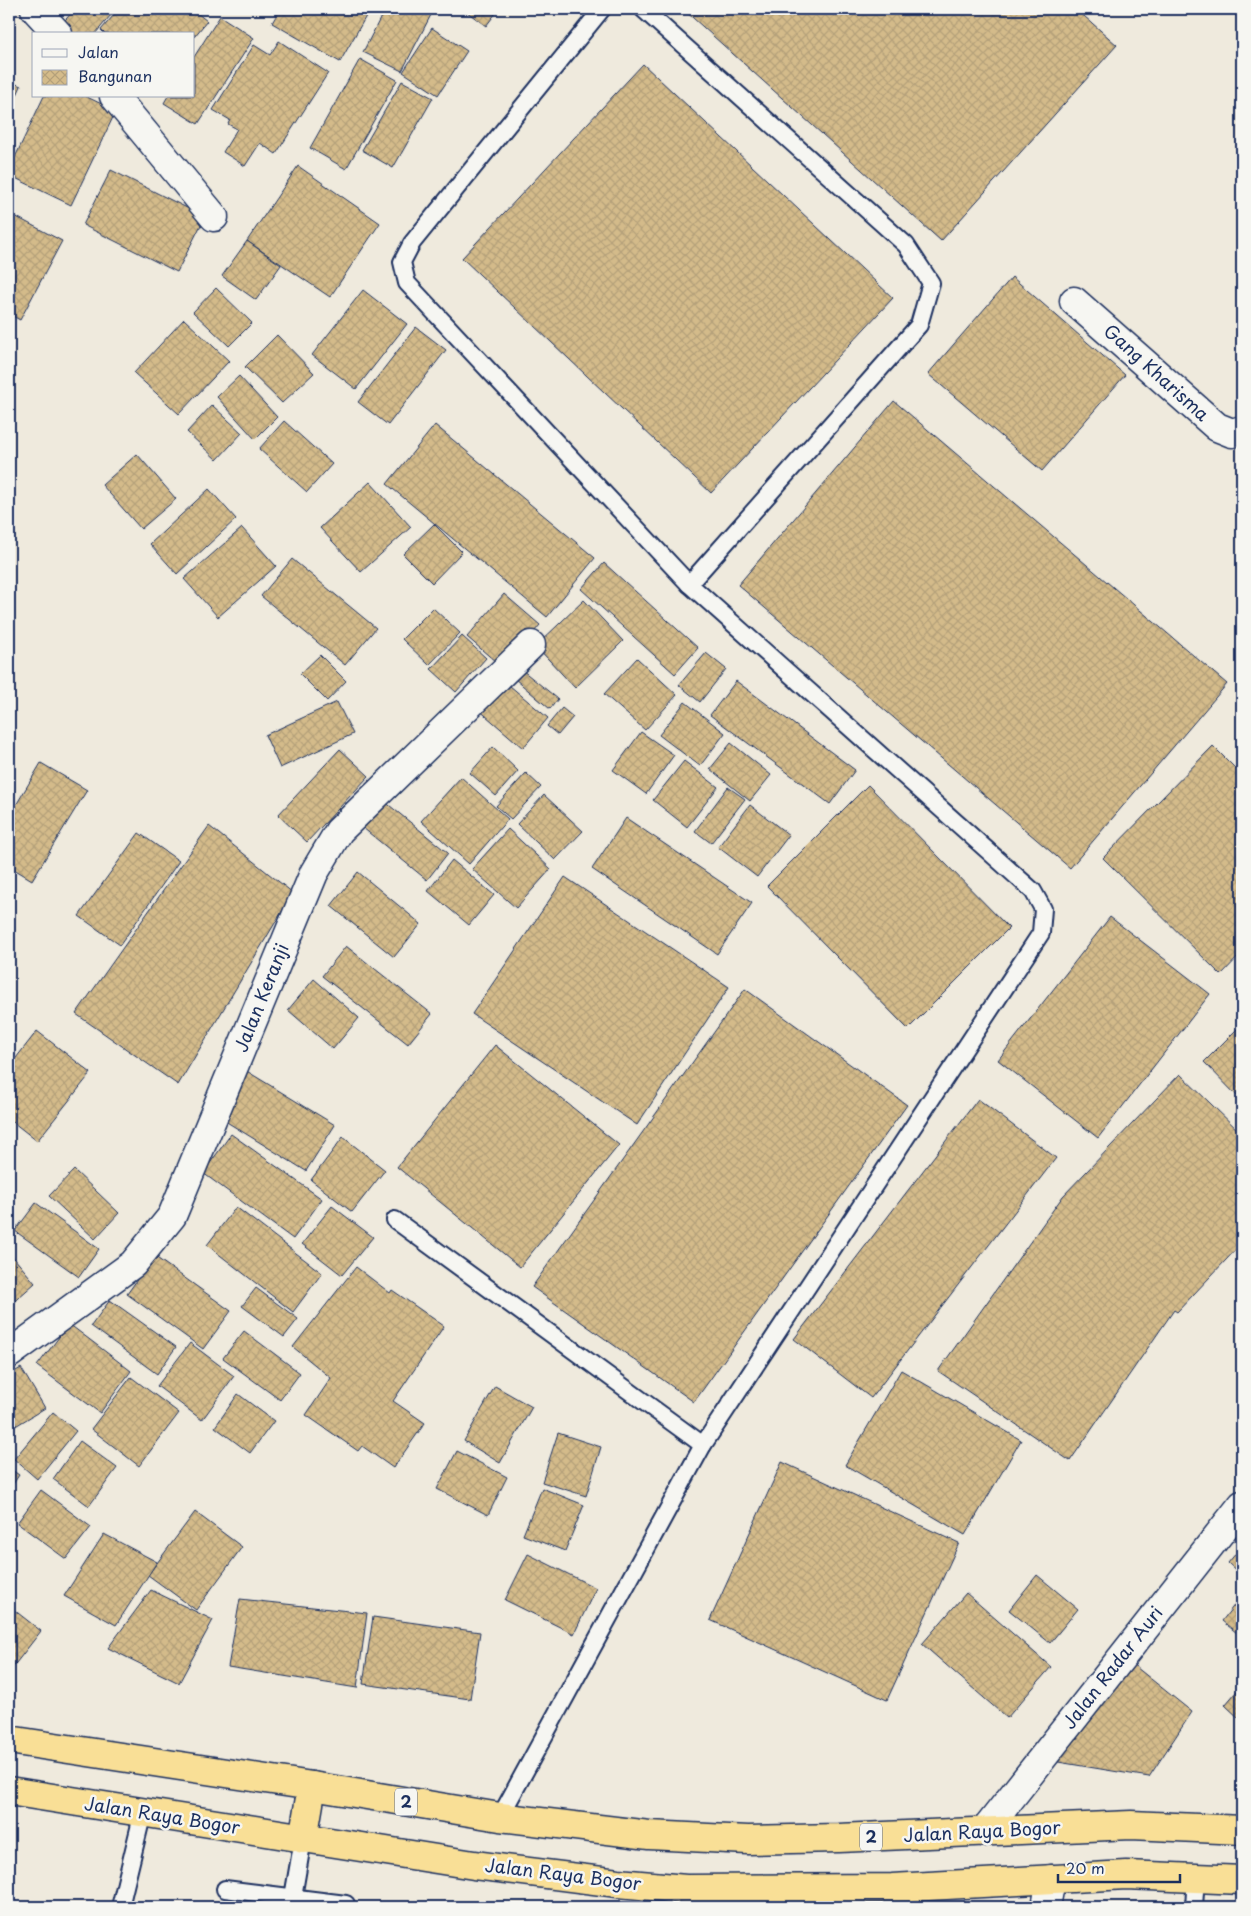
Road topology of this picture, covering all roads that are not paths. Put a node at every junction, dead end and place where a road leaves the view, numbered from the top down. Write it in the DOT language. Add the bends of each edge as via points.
graph roads {
  1 [pos="602,9"];
  2 [pos="643,9"];
  3 [pos="40,10"];
  4 [pos="56,32"];
  5 [pos="116,98"];
  6 [pos="214,217"];
  7 [pos="1074,301"];
  8 [pos="1242,430"];
  9 [pos="689,584"];
  10 [pos="531,645"];
  11 [pos="395,1220"];
  12 [pos="9,1354"];
  13 [pos="703,1445"];
  14 [pos="1242,1505"];
  15 [pos="9,1740"];
  16 [pos="312,1786"];
  17 [pos="9,1791"];
  18 [pos="143,1812"];
  19 [pos="500,1817"];
  20 [pos="1242,1830"];
  21 [pos="984,1832"];
  22 [pos="303,1839"];
  23 [pos="1196,1876"];
  24 [pos="1051,1879"];
  25 [pos="1242,1880"];
  26 [pos="225,1889"];
  27 [pos="292,1897"];
  28 [pos="346,1904"];
  29 [pos="1194,1906"];
  30 [pos="120,1907"];
  31 [pos="1046,1907"];
  1 -- 9 [label="lane" via="412,243 402,262 407,283"];
  2 -- 9 [label="lane" via="906,245 931,283 918,325"];
  3 -- 4 [label="street"];
  5 -- 6 [label="street"];
  7 -- 8 [label="street, Gang Kharisma" via="1217,427 1232,433"];
  9 -- 13 [label="lane" via="1034,892 1043,909 1041,933"];
  10 -- 12 [label="street, Jalan Keranji" via="339,831 314,873 172,1216 133,1264"];
  11 -- 13 [label="lane"];
  13 -- 19 [label="lane"];
  14 -- 21 [label="street, Jalan Radar Auri"];
  15 -- 16 [label="highway, Jalan Raya Bogor / 2"];
  16 -- 19 [label="highway, Jalan Raya Bogor / 2"];
  16 -- 22 [label="highway"];
  17 -- 18 [label="highway, Jalan Raya Bogor"];
  18 -- 22 [label="highway, Jalan Raya Bogor"];
  18 -- 30 [label="lane"];
  19 -- 21 [label="highway, Jalan Raya Bogor / 2" via="649,1835 748,1840"];
  20 -- 21 [label="highway, Jalan Raya Bogor / 2" via="1131,1825"];
  22 -- 24 [label="highway, Jalan Raya Bogor" via="474,1865 686,1889 892,1888"];
  22 -- 27 [label="lane"];
  23 -- 24 [label="highway, Jalan Raya Bogor" via="1126,1874"];
  23 -- 25 [label="highway, Jalan Raya Bogor"];
  23 -- 29 [label="lane"];
  24 -- 31 [label="street"];
  26 -- 27 [label="lane"];
  27 -- 28 [label="lane"];
}
